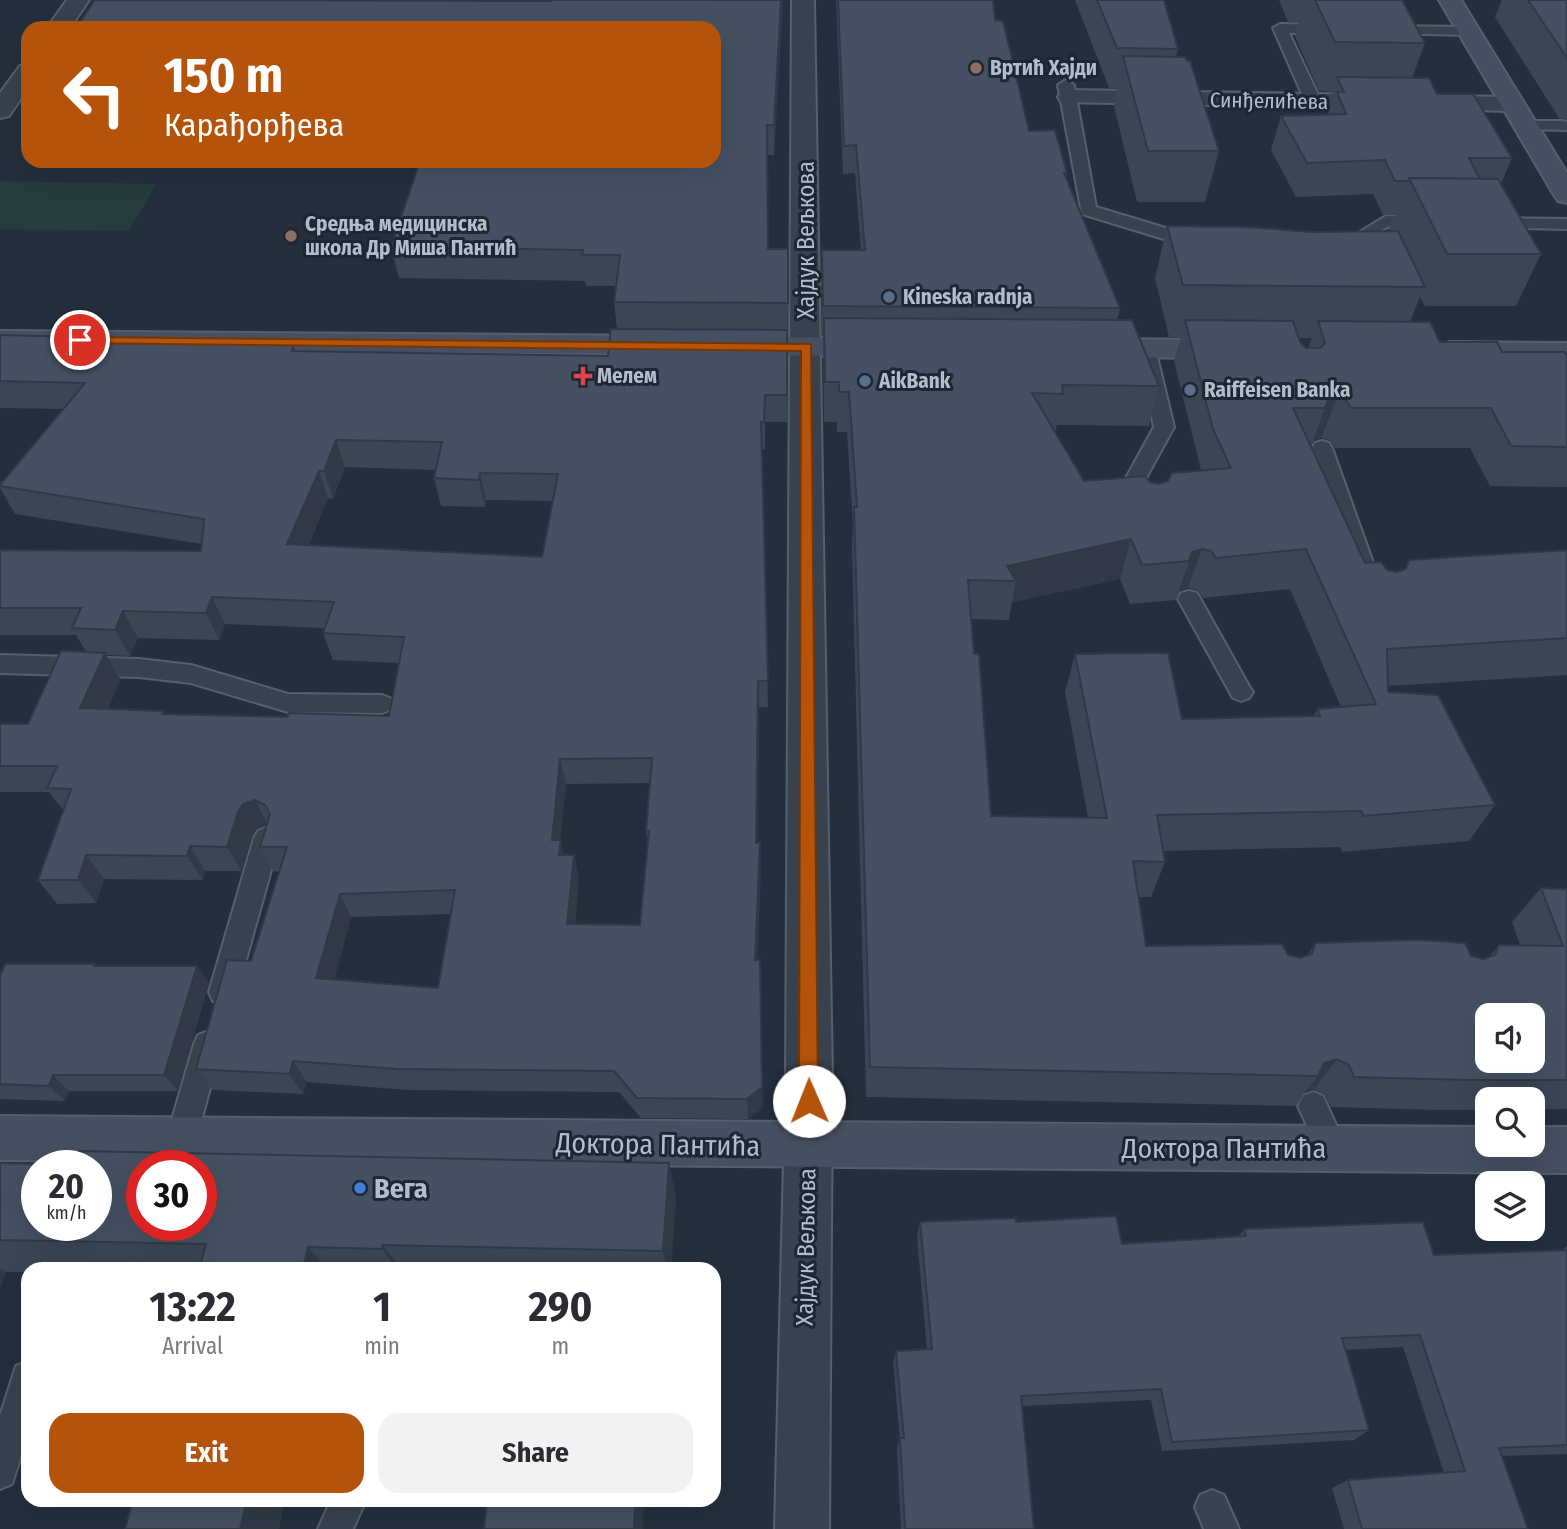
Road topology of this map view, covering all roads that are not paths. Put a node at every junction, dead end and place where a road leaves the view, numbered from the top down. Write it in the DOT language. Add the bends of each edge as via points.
graph roads {
  1 [pos="78,0"];
  2 [pos="803,0"];
  3 [pos="1450,0"];
  4 [pos="63,21"];
  5 [pos="1347,29"];
  6 [pos="1374,29"];
  7 [pos="1468,31"];
  8 [pos="21,81"];
  9 [pos="1068,91"];
  10 [pos="1312,101"];
  11 [pos="1511,104"];
  12 [pos="0,112"];
  13 [pos="21,113"];
  14 [pos="1524,126"];
  15 [pos="1563,126"];
  16 [pos="1567,195"];
  17 [pos="1442,222"];
  18 [pos="1469,223"];
  19 [pos="1567,224"];
  20 [pos="1215,249"];
  21 [pos="1331,250"];
  22 [pos="0,340"];
  23 [pos="807,347"];
  24 [pos="901,347"];
  25 [pos="1063,348"];
  26 [pos="1146,348"];
  27 [pos="1262,350"];
  28 [pos="1429,351"];
  29 [pos="1567,352"];
  30 [pos="1322,448"];
  31 [pos="1147,514"];
  32 [pos="1372,589"];
  33 [pos="1189,599"];
  34 [pos="0,664"];
  35 [pos="1241,692"];
  36 [pos="382,704"];
  37 [pos="267,838"];
  38 [pos="1313,1106"];
  39 [pos="0,1139"];
  40 [pos="808,1145"];
  41 [pos="1475,1147"];
  42 [pos="1332,1149"];
  43 [pos="1545,1149"];
  44 [pos="142,1150"];
  45 [pos="182,1150"];
  46 [pos="1567,1150"];
  47 [pos="217,1153"];
  48 [pos="21,1402"];
  49 [pos="0,1472"];
  50 [pos="346,1507"];
  51 [pos="335,1529"];
  52 [pos="802,1529"];
  1 -- 4 [label="street"];
  2 -- 23 [label="street, Хајдук Вељкова"];
  3 -- 7 [label="street"];
  5 -- 10 [label="lane" via="1280,28"];
  6 -- 7 [label="lane"];
  7 -- 11 [label="street"];
  8 -- 12 [label="street"];
  9 -- 10 [label="street, Синђелићева" via="1199,109"];
  9 -- 20 [label="lane" via="1088,210"];
  10 -- 11 [label="street, Синђелићева"];
  11 -- 14 [label="street"];
  12 -- 13 [label="street"];
  14 -- 15 [label="lane"];
  14 -- 16 [label="street"];
  17 -- 21 [label="lane" via="1386,221 1342,250"];
  18 -- 19 [label="lane"];
  22 -- 23 [label="street"];
  23 -- 24 [label="street"];
  23 -- 40 [label="street, Хајдук Вељкова"];
  25 -- 26 [label="street"];
  26 -- 27 [label="street"];
  26 -- 31 [label="lane" via="1164,427 1136,478"];
  28 -- 29 [label="street"];
  30 -- 32 [label="lane"];
  33 -- 35 [label="lane"];
  34 -- 36 [label="lane" via="139,668 191,674 288,703"];
  37 -- 45 [label="lane"];
  38 -- 42 [label="lane"];
  39 -- 44 [label="street, Доктора Пантића"];
  40 -- 42 [label="street, Доктора Пантића"];
  40 -- 47 [label="street, Доктора Пантића"];
  40 -- 52 [label="street, Хајдук Вељкова"];
  41 -- 42 [label="street, Доктора Пантића"];
  43 -- 46 [label="street, Доктора Пантића"];
  48 -- 49 [label="lane"];
  50 -- 51 [label="lane"];
}
